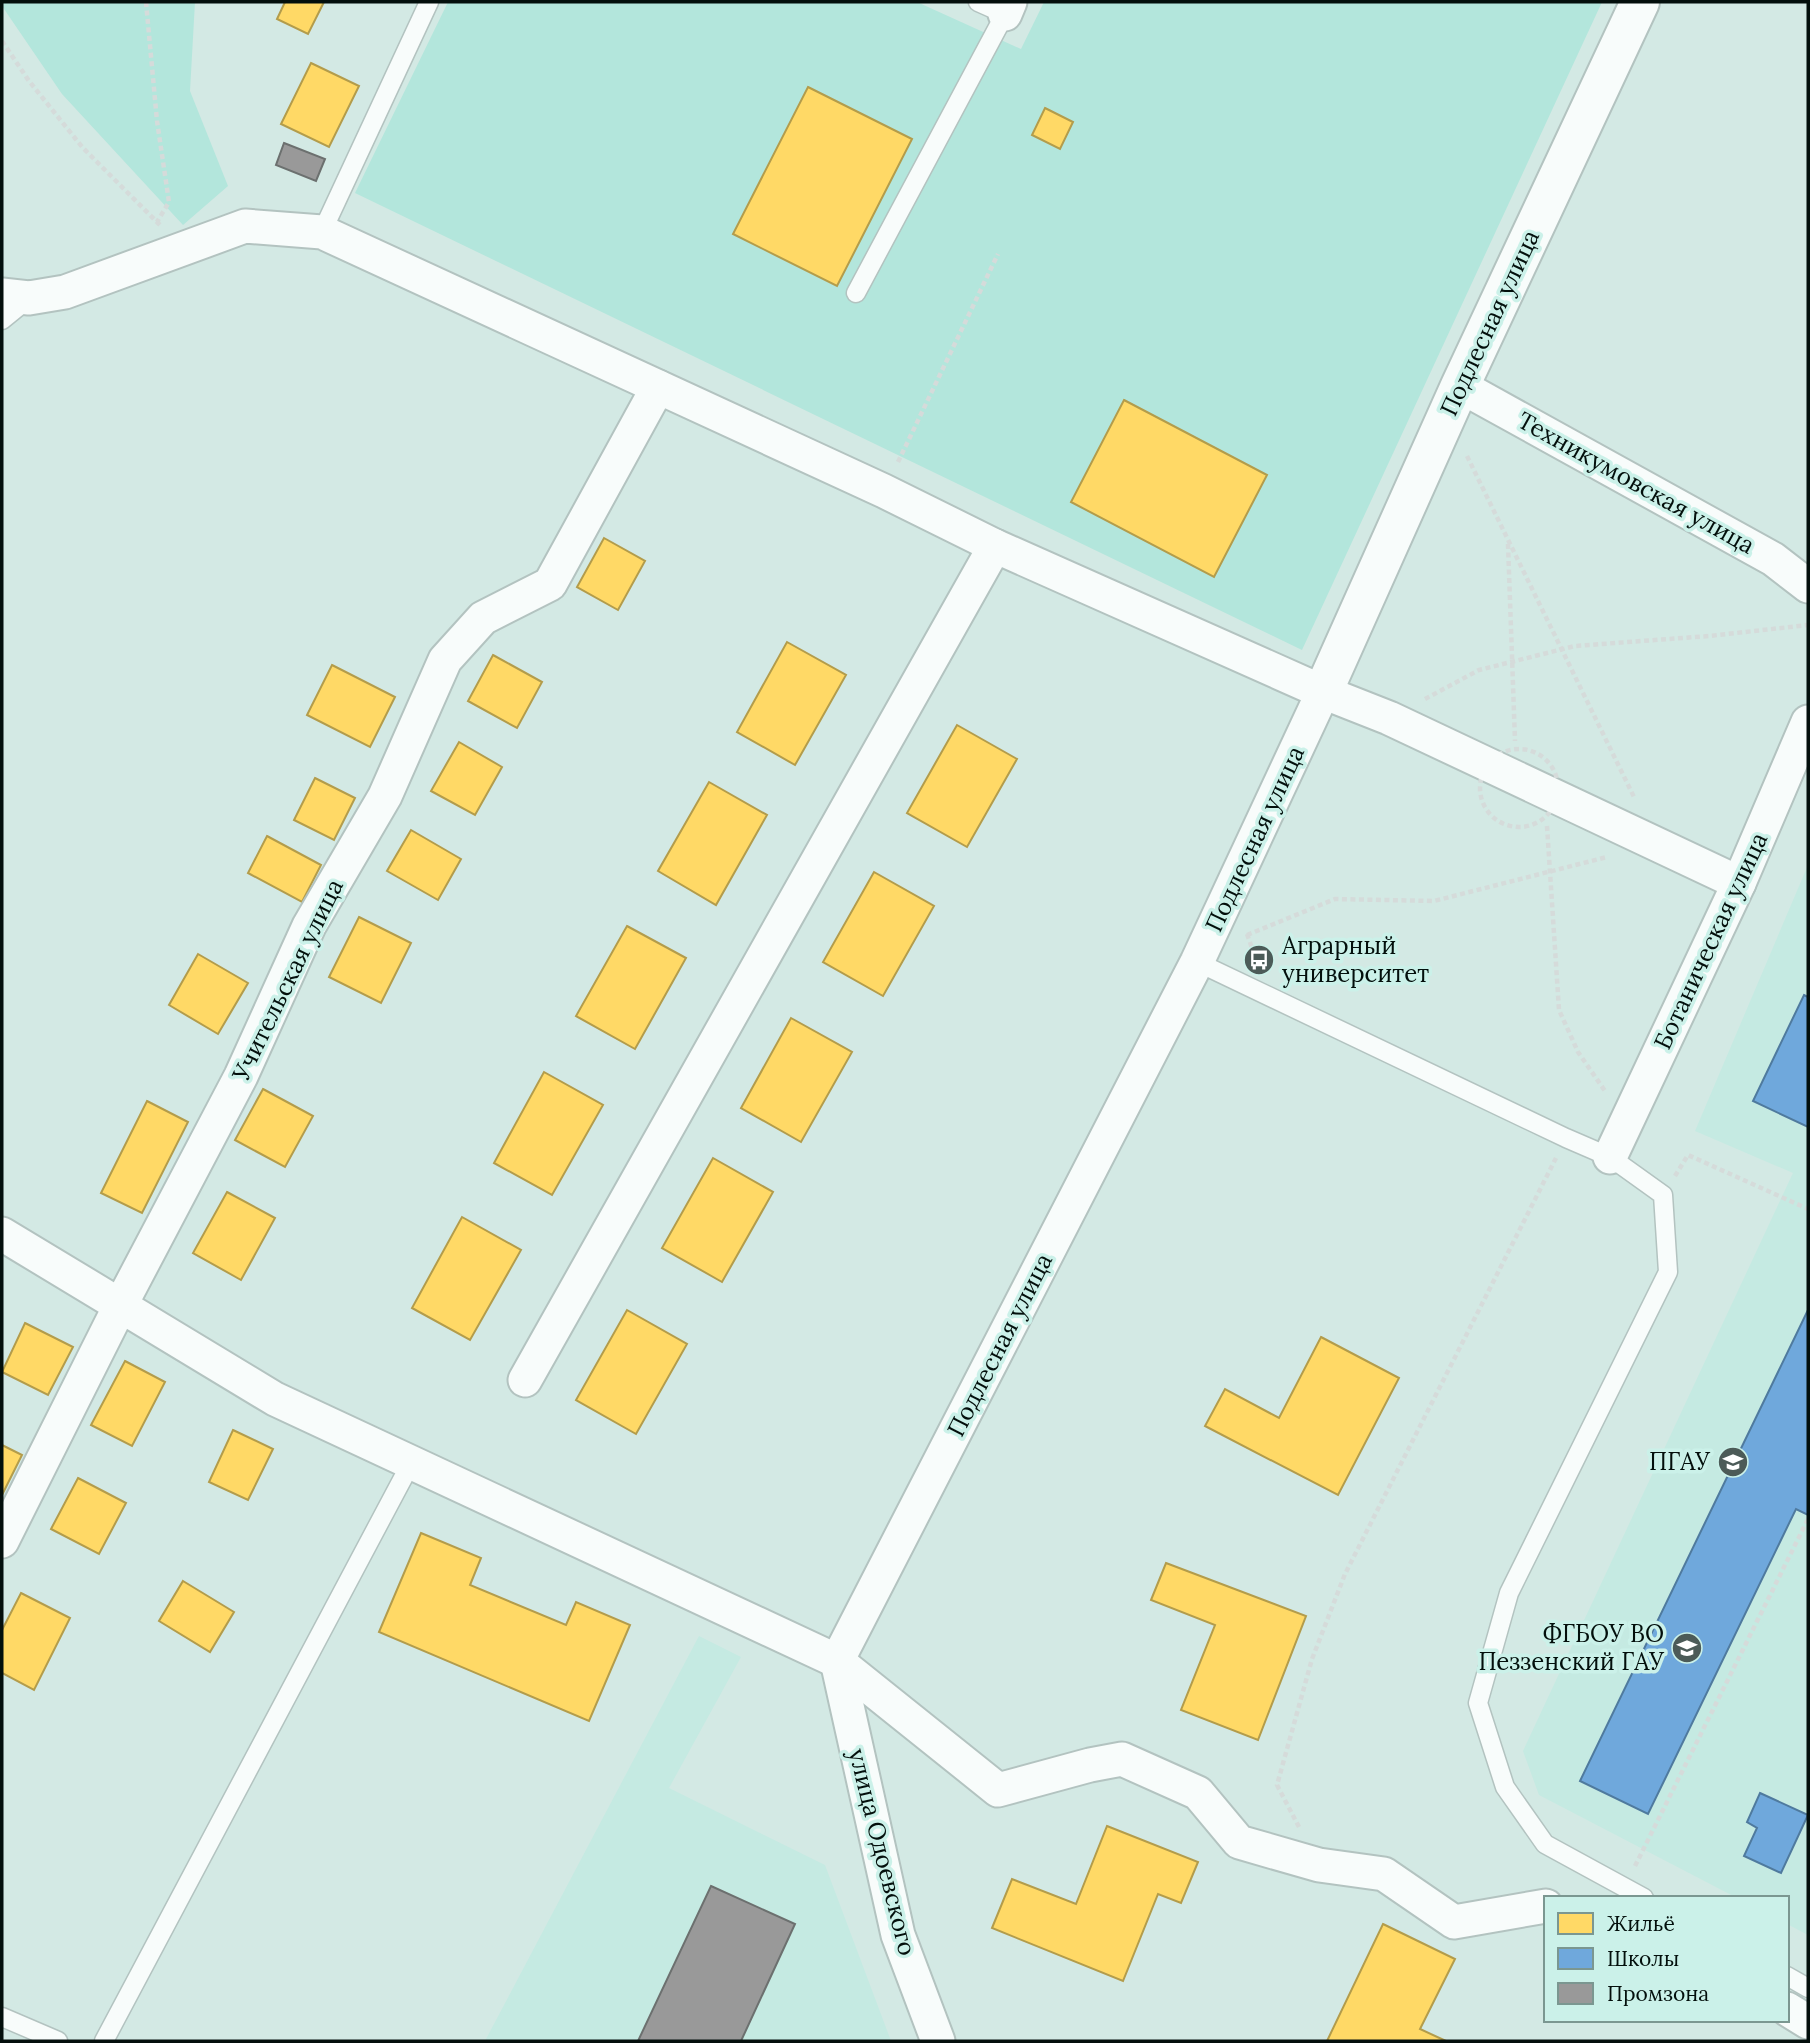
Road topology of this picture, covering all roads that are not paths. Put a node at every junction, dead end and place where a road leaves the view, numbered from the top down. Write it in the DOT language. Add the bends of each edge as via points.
graph roads {
  1 [pos="429,2"];
  2 [pos="1640,2"];
  3 [pos="998,6"];
  4 [pos="322,232"];
  5 [pos="856,293"];
  6 [pos="16,297"];
  7 [pos="2,320"];
  8 [pos="1460,386"];
  9 [pos="658,387"];
  10 [pos="995,546"];
  11 [pos="1808,586"];
  12 [pos="1322,692"];
  13 [pos="1808,722"];
  14 [pos="1739,883"];
  15 [pos="1197,962"];
  16 [pos="1610,1157"];
  17 [pos="2,1234"];
  18 [pos="120,1306"];
  19 [pos="525,1380"];
  20 [pos="411,1463"];
  21 [pos="2,1541"];
  22 [pos="837,1661"];
  23 [pos="1641,1896"];
  24 [pos="1544,1906"];
  25 [pos="1789,1977"];
  26 [pos="1808,1988"];
  27 [pos="1789,2010"];
  28 [pos="2,2017"];
  29 [pos="1808,2022"];
  30 [pos="58,2041"];
  31 [pos="104,2041"];
  32 [pos="938,2041"];
  1 -- 4 [label="lane"];
  2 -- 8 [label="street, Подлесная улица"];
  3 -- 5 [label="lane"];
  4 -- 6 [label="street" via="245,226 65,292"];
  4 -- 9 [label="street"];
  6 -- 7 [label="lane"];
  8 -- 11 [label="street, Техникумовская улица" via="1773,559"];
  8 -- 12 [label="street, Подлесная улица"];
  9 -- 10 [label="street"];
  9 -- 18 [label="street, Учительская улица" via="551,584 483,618 445,660 385,796 309,926 241,1076"];
  10 -- 12 [label="street"];
  10 -- 19 [label="street"];
  12 -- 14 [label="street" via="1389,718"];
  12 -- 15 [label="street, Подлесная улица"];
  13 -- 14 [label="street, Ботаническая улица"];
  14 -- 16 [label="street, Ботаническая улица"];
  15 -- 16 [label="lane"];
  15 -- 22 [label="street, Подлесная улица"];
  16 -- 23 [label="lane" via="1663,1195 1668,1272 1509,1593 1478,1703 1505,1787 1545,1844"];
  17 -- 18 [label="street"];
  18 -- 20 [label="street" via="275,1399"];
  18 -- 21 [label="street, Учительская улица"];
  20 -- 22 [label="street"];
  20 -- 31 [label="lane"];
  22 -- 24 [label="street" via="998,1790 1122,1759 1198,1793 1238,1842 1320,1865 1384,1874 1454,1922"];
  22 -- 32 [label="street, улица Одоевского" via="898,1935"];
  25 -- 26 [label="lane"];
  27 -- 29 [label="street"];
  28 -- 30 [label="lane"];
}
